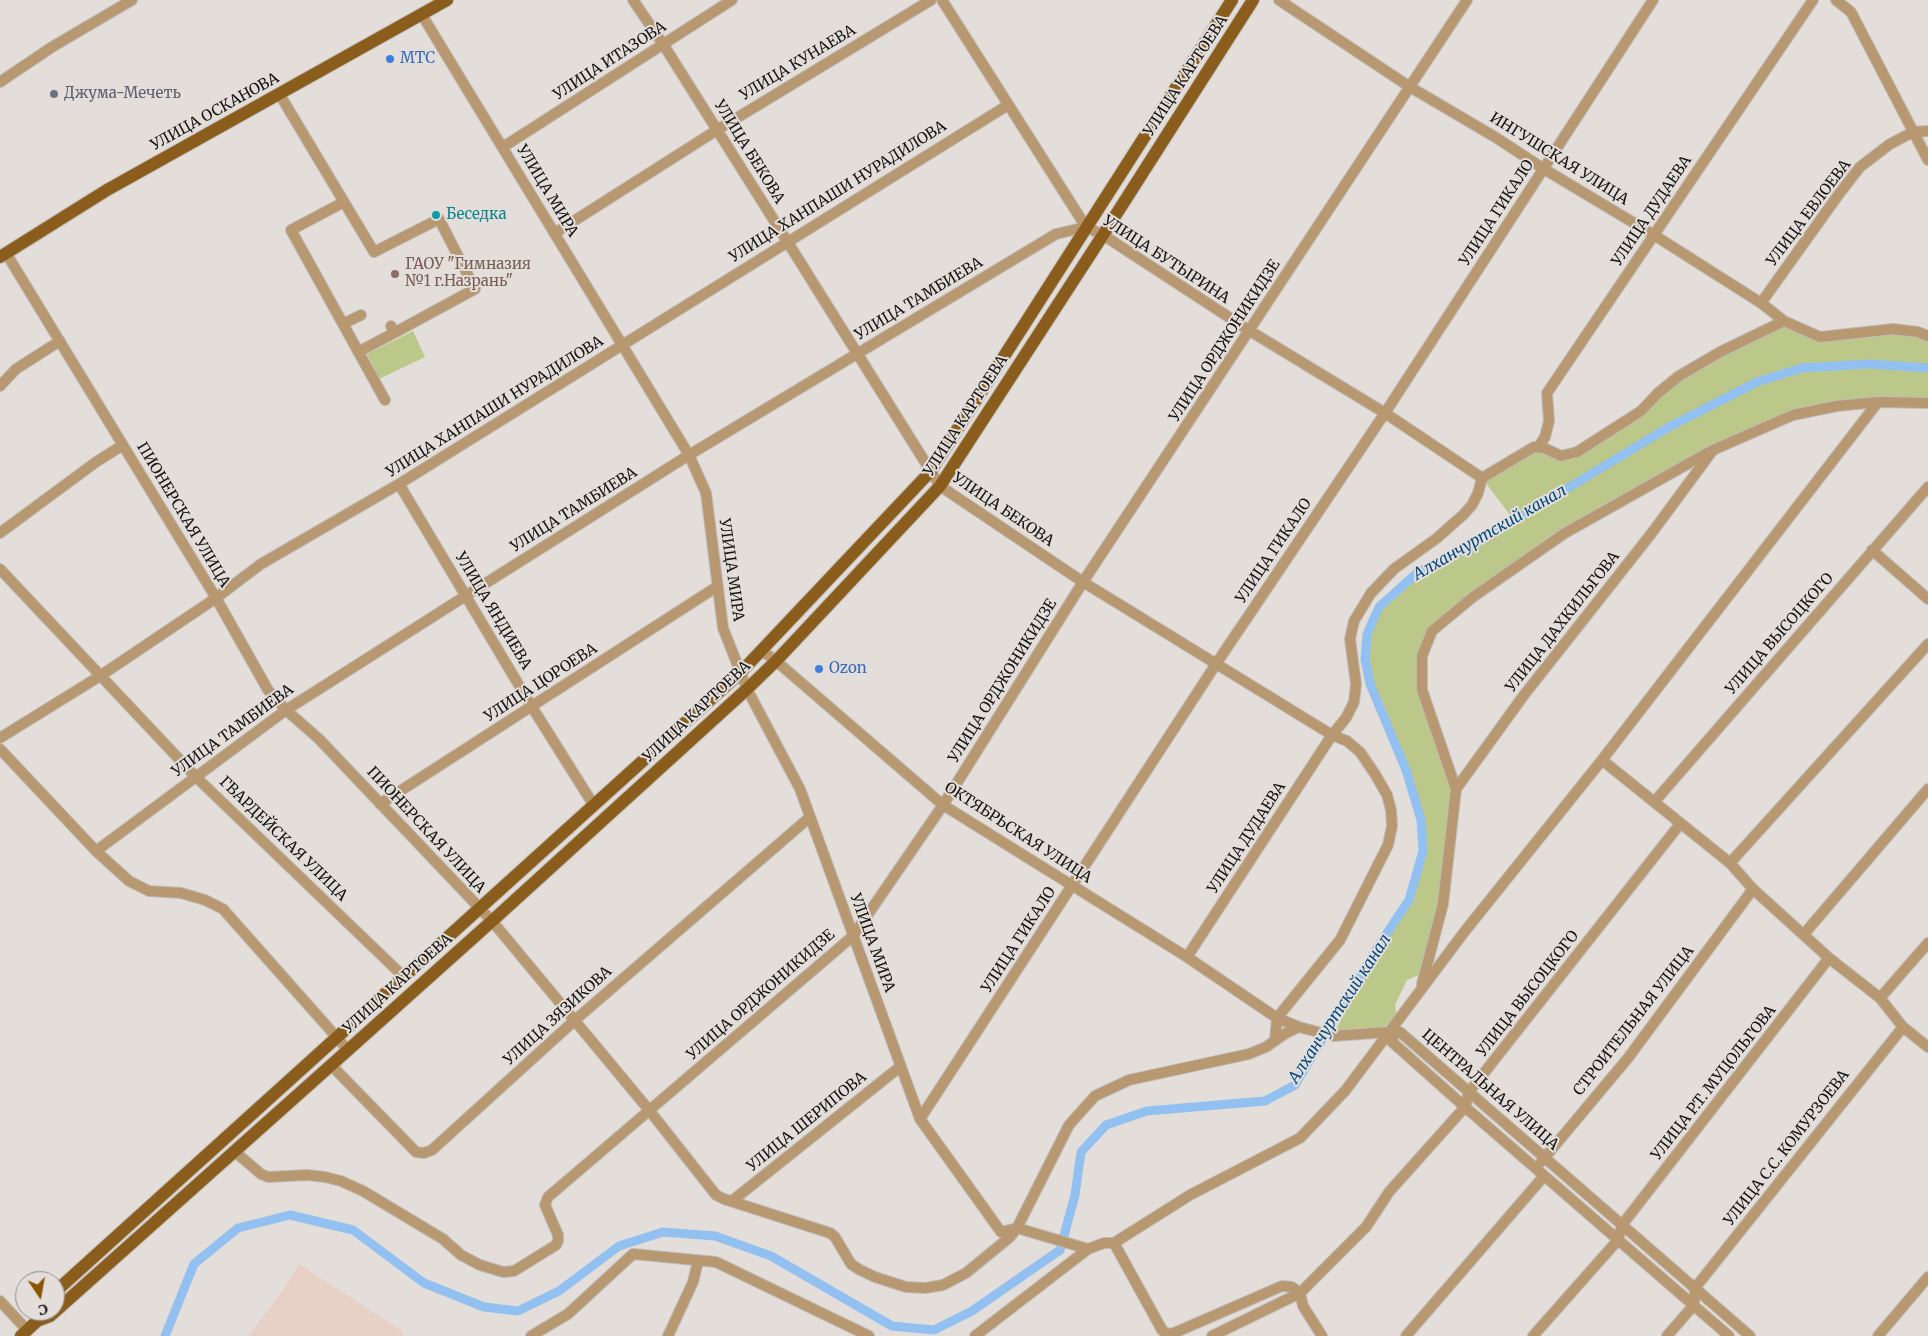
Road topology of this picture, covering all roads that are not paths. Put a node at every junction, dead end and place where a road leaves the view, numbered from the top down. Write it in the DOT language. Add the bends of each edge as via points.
graph roads {
  1 [pos="132,0"];
  2 [pos="447,0"];
  3 [pos="633,0"];
  4 [pos="732,0"];
  5 [pos="931,0"];
  6 [pos="942,0"];
  7 [pos="1232,0"];
  8 [pos="1253,0"];
  9 [pos="1279,0"];
  10 [pos="1467,0"];
  11 [pos="1653,0"];
  12 [pos="1813,0"];
  13 [pos="1836,0"];
  14 [pos="422,15"];
  15 [pos="663,44"];
  16 [pos="0,82"];
  17 [pos="1410,87"];
  18 [pos="280,95"];
  19 [pos="1008,105"];
  20 [pos="717,130"];
  21 [pos="1928,131"];
  22 [pos="1913,132"];
  23 [pos="503,147"];
  24 [pos="1928,160"];
  25 [pos="1544,169"];
  26 [pos="344,202"];
  27 [pos="1086,226"];
  28 [pos="555,233"];
  29 [pos="1104,235"];
  30 [pos="1654,235"];
  31 [pos="787,241"];
  32 [pos="3,255"];
  33 [pos="1761,303"];
  34 [pos="362,315"];
  35 [pos="1784,321"];
  36 [pos="343,324"];
  37 [pos="1250,331"];
  38 [pos="1928,336"];
  39 [pos="60,340"];
  40 [pos="623,346"];
  41 [pos="358,352"];
  42 [pos="858,353"];
  43 [pos="0,386"];
  44 [pos="384,400"];
  45 [pos="1878,402"];
  46 [pos="1928,403"];
  47 [pos="1385,413"];
  48 [pos="123,445"];
  49 [pos="1539,446"];
  50 [pos="1713,450"];
  51 [pos="689,456"];
  52 [pos="930,472"];
  53 [pos="1482,478"];
  54 [pos="399,484"];
  55 [pos="940,486"];
  56 [pos="1928,487"];
  57 [pos="0,533"];
  58 [pos="1872,550"];
  59 [pos="0,569"];
  60 [pos="1084,582"];
  61 [pos="718,586"];
  62 [pos="467,595"];
  63 [pos="216,598"];
  64 [pos="1928,599"];
  65 [pos="1928,644"];
  66 [pos="762,650"];
  67 [pos="776,661"];
  68 [pos="1216,664"];
  69 [pos="740,673"];
  70 [pos="100,676"];
  71 [pos="747,689"];
  72 [pos="532,707"];
  73 [pos="286,710"];
  74 [pos="1332,735"];
  75 [pos="0,738"];
  76 [pos="0,749"];
  77 [pos="1602,760"];
  78 [pos="196,776"];
  79 [pos="1456,789"];
  80 [pos="1928,789"];
  81 [pos="1655,801"];
  82 [pos="380,804"];
  83 [pos="593,804"];
  84 [pos="943,805"];
  85 [pos="810,817"];
  86 [pos="1680,824"];
  87 [pos="96,851"];
  88 [pos="1730,863"];
  89 [pos="1072,886"];
  90 [pos="1753,889"];
  91 [pos="479,908"];
  92 [pos="492,921"];
  93 [pos="1804,934"];
  94 [pos="853,936"];
  95 [pos="1928,943"];
  96 [pos="1186,957"];
  97 [pos="1829,958"];
  98 [pos="403,976"];
  99 [pos="1420,990"];
  100 [pos="1880,998"];
  101 [pos="1277,1018"];
  102 [pos="574,1021"];
  103 [pos="1903,1026"];
  104 [pos="1299,1027"];
  105 [pos="1318,1032"];
  106 [pos="1392,1033"];
  107 [pos="1333,1036"];
  108 [pos="336,1037"];
  109 [pos="1275,1040"];
  110 [pos="1928,1047"];
  111 [pos="348,1050"];
  112 [pos="331,1066"];
  113 [pos="901,1066"];
  114 [pos="1469,1092"];
  115 [pos="1464,1107"];
  116 [pos="649,1110"];
  117 [pos="920,1119"];
  118 [pos="234,1151"];
  119 [pos="1544,1158"];
  120 [pos="1535,1168"];
  121 [pos="1544,1176"];
  122 [pos="732,1201"];
  123 [pos="1622,1226"];
  124 [pos="1017,1228"];
  125 [pos="1618,1240"];
  126 [pos="1114,1243"];
  127 [pos="1088,1249"];
  128 [pos="698,1261"];
  129 [pos="1928,1277"];
  130 [pos="65,1283"];
  131 [pos="1695,1288"];
  132 [pos="1300,1293"];
  133 [pos="0,1301"];
  134 [pos="1694,1305"];
  135 [pos="31,1325"];
  136 [pos="531,1336"];
  137 [pos="668,1336"];
  138 [pos="869,1336"];
  139 [pos="977,1336"];
  140 [pos="1212,1336"];
  141 [pos="1322,1336"];
  142 [pos="1406,1336"];
  143 [pos="1533,1336"];
  144 [pos="1667,1336"];
  145 [pos="1729,1336"];
  146 [pos="1750,1336"];
  147 [pos="1878,1336"];
  1 -- 16 [label="street"];
  2 -- 14 [label="main road, УЛИЦА ОСКАНОВА"];
  3 -- 15 [label="street, УЛИЦА БЕКОВА"];
  4 -- 15 [label="street, УЛИЦА ИТАЗОВА"];
  5 -- 20 [label="street, УЛИЦА КУНАЕВА"];
  6 -- 19 [label="street, УЛИЦА БУТЫРИНА"];
  7 -- 27 [label="main road, УЛИЦА КАРТОЕВА"];
  8 -- 29 [label="main road, УЛИЦА КАРТОЕВА"];
  9 -- 17 [label="street, ИНГУШСКАЯ УЛИЦА"];
  10 -- 17 [label="street, УЛИЦА ОРДЖОНИКИДЗЕ"];
  11 -- 25 [label="street, УЛИЦА ГИКАЛО"];
  12 -- 30 [label="street, УЛИЦА ДУДАЕВА"];
  13 -- 22 [label="street" via="1851,12"];
  14 -- 18 [label="main road, УЛИЦА ОСКАНОВА"];
  14 -- 23 [label="street, УЛИЦА МИРА"];
  15 -- 20 [label="street, УЛИЦА БЕКОВА"];
  15 -- 23 [label="street, УЛИЦА ИТАЗОВА"];
  17 -- 25 [label="street, ИНГУШСКАЯ УЛИЦА"];
  17 -- 37 [label="street, УЛИЦА ОРДЖОНИКИДЗЕ"];
  18 -- 26 [label="street"];
  18 -- 32 [label="main road, УЛИЦА ОСКАНОВА" via="107,190"];
  19 -- 27 [label="street, УЛИЦА БУТЫРИНА"];
  19 -- 31 [label="street, УЛИЦА ХАНПАШИ НУРАДИЛОВА"];
  20 -- 28 [label="street, УЛИЦА КУНАЕВА"];
  20 -- 31 [label="street, УЛИЦА БЕКОВА"];
  21 -- 22 [label="street"];
  22 -- 24 [label="street"];
  22 -- 33 [label="street, УЛИЦА ЕВЛОЕВА" via="1890,144 1860,167"];
  23 -- 28 [label="street, УЛИЦА МИРА"];
  25 -- 30 [label="street, ИНГУШСКАЯ УЛИЦА"];
  25 -- 47 [label="street, УЛИЦА ГИКАЛО"];
  26 -- 36 [label="street" via="291,230"];
  26 -- 41 [label="street" via="374,252 439,219 475,289 393,329"];
  27 -- 29 [label="street, УЛИЦА БУТЫРИНА"];
  27 -- 42 [label="street, УЛИЦА ТАМБИЕВА" via="1056,234"];
  27 -- 52 [label="main road, УЛИЦА КАРТОЕВА"];
  28 -- 40 [label="street, УЛИЦА МИРА"];
  29 -- 37 [label="street, УЛИЦА БУТЫРИНА"];
  29 -- 55 [label="main road, УЛИЦА КАРТОЕВА"];
  30 -- 33 [label="street, ИНГУШСКАЯ УЛИЦА"];
  30 -- 49 [label="street, УЛИЦА ДУДАЕВА" via="1546,393 1549,421"];
  31 -- 40 [label="street, УЛИЦА ХАНПАШИ НУРАДИЛОВА"];
  31 -- 42 [label="street, УЛИЦА БЕКОВА"];
  32 -- 39 [label="street, ПИОНЕРСКАЯ УЛИЦА"];
  33 -- 35 [label="street, ИНГУШСКАЯ УЛИЦА"];
  34 -- 36 [label="street"];
  35 -- 38 [label="street, ИНГУШСКАЯ УЛИЦА" via="1820,337 1893,329"];
  35 -- 49 [label="street" via="1720,352 1680,376 1641,411 1577,452 1562,456"];
  36 -- 41 [label="street"];
  37 -- 47 [label="street, УЛИЦА БУТЫРИНА"];
  37 -- 60 [label="street, УЛИЦА ОРДЖОНИКИДЗЕ"];
  39 -- 43 [label="street" via="16,369"];
  39 -- 48 [label="street, ПИОНЕРСКАЯ УЛИЦА"];
  40 -- 51 [label="street, УЛИЦА МИРА"];
  40 -- 54 [label="street, УЛИЦА ХАНПАШИ НУРАДИЛОВА"];
  41 -- 44 [label="street"];
  42 -- 51 [label="street, УЛИЦА ТАМБИЕВА"];
  42 -- 52 [label="street, УЛИЦА БЕКОВА"];
  45 -- 46 [label="street, УЛИЦА ДАХКИЛЬГОВА"];
  45 -- 50 [label="street, УЛИЦА ДАХКИЛЬГОВА" via="1793,415"];
  45 -- 77 [label="street"];
  47 -- 53 [label="street, УЛИЦА БУТЫРИНА"];
  47 -- 68 [label="street, УЛИЦА ГИКАЛО"];
  48 -- 57 [label="street"];
  48 -- 63 [label="street, ПИОНЕРСКАЯ УЛИЦА"];
  49 -- 53 [label="street"];
  50 -- 79 [label="street, УЛИЦА ДАХКИЛЬГОВА" via="1524,695"];
  50 -- 79 [label="street" via="1565,533 1432,631 1422,656 1422,690"];
  51 -- 61 [label="street, УЛИЦА МИРА" via="706,492"];
  51 -- 62 [label="street, УЛИЦА ТАМБИЕВА"];
  52 -- 55 [label="street, УЛИЦА БЕКОВА"];
  52 -- 66 [label="main road, УЛИЦА КАРТОЕВА"];
  53 -- 74 [label="street, УЛИЦА ДУДАЕВА" via="1472,505 1437,538 1394,569 1371,593 1354,621 1350,639 1356,684 1354,702"];
  54 -- 62 [label="street, УЛИЦА ЯНДИЕВА"];
  54 -- 63 [label="street, УЛИЦА ХАНПАШИ НУРАДИЛОВА" via="261,564"];
  55 -- 60 [label="street, УЛИЦА БЕКОВА"];
  55 -- 67 [label="main road, УЛИЦА КАРТОЕВА"];
  56 -- 58 [label="street, УЛИЦА ВЫСОЦКОГО"];
  58 -- 64 [label="street"];
  58 -- 81 [label="street, УЛИЦА ВЫСОЦКОГО"];
  59 -- 70 [label="street, ГВАРДЕЙСКАЯ УЛИЦА"];
  60 -- 68 [label="street, УЛИЦА БЕКОВА"];
  60 -- 84 [label="street, УЛИЦА ОРДЖОНИКИДЗЕ"];
  61 -- 69 [label="street, УЛИЦА МИРА" via="723,628"];
  61 -- 72 [label="street, УЛИЦА ЦОРОЕВА"];
  62 -- 72 [label="street, УЛИЦА ЯНДИЕВА"];
  62 -- 73 [label="street, УЛИЦА ТАМБИЕВА"];
  63 -- 70 [label="street, УЛИЦА ХАНПАШИ НУРАДИЛОВА"];
  63 -- 73 [label="street, ПИОНЕРСКАЯ УЛИЦА" via="268,690"];
  65 -- 88 [label="street"];
  66 -- 67 [label="street, ОКТЯБРЬСКАЯ УЛИЦА"];
  66 -- 69 [label="main road, УЛИЦА КАРТОЕВА"];
  67 -- 71 [label="main road, УЛИЦА КАРТОЕВА"];
  67 -- 84 [label="street, ОКТЯБРЬСКАЯ УЛИЦА"];
  68 -- 74 [label="street, УЛИЦА БЕКОВА"];
  68 -- 89 [label="street, УЛИЦА ГИКАЛО"];
  69 -- 71 [label="street, УЛИЦА МИРА"];
  69 -- 83 [label="main road, УЛИЦА КАРТОЕВА"];
  70 -- 75 [label="street, УЛИЦА ХАНПАШИ НУРАДИЛОВА"];
  70 -- 78 [label="street, ГВАРДЕЙСКАЯ УЛИЦА"];
  71 -- 85 [label="street, УЛИЦА МИРА" via="800,789"];
  71 -- 92 [label="main road, УЛИЦА КАРТОЕВА"];
  72 -- 82 [label="street, УЛИЦА ЦОРОЕВА"];
  72 -- 83 [label="street, УЛИЦА ЯНДИЕВА"];
  73 -- 78 [label="street, УЛИЦА ТАМБИЕВА"];
  73 -- 82 [label="street, ПИОНЕРСКАЯ УЛИЦА" via="319,739"];
  74 -- 96 [label="street, УЛИЦА ДУДАЕВА"];
  74 -- 101 [label="street, УЛИЦА БЕКОВА" via="1347,741 1360,752 1376,774 1387,795 1392,826 1388,845 1340,940"];
  76 -- 87 [label="street"];
  77 -- 81 [label="street"];
  77 -- 99 [label="street"];
  78 -- 87 [label="street, УЛИЦА ТАМБИЕВА"];
  78 -- 98 [label="street, ГВАРДЕЙСКАЯ УЛИЦА"];
  79 -- 99 [label="street, УЛИЦА ДАХКИЛЬГОВА" via="1443,904"];
  80 -- 93 [label="street"];
  81 -- 86 [label="street"];
  82 -- 91 [label="street, ПИОНЕРСКАЯ УЛИЦА"];
  83 -- 91 [label="main road, УЛИЦА КАРТОЕВА"];
  84 -- 89 [label="street, ОКТЯБРЬСКАЯ УЛИЦА"];
  84 -- 94 [label="street, УЛИЦА ОРДЖОНИКИДЗЕ"];
  85 -- 94 [label="street, УЛИЦА МИРА"];
  85 -- 102 [label="street, УЛИЦА ЗЯЗИКОВА"];
  86 -- 88 [label="street"];
  86 -- 114 [label="street, УЛИЦА ВЫСОЦКОГО"];
  87 -- 108 [label="street" via="128,881 149,891 181,893 223,909"];
  88 -- 90 [label="street"];
  89 -- 96 [label="street, ОКТЯБРЬСКАЯ УЛИЦА"];
  89 -- 117 [label="street, УЛИЦА ГИКАЛО"];
  90 -- 93 [label="street"];
  90 -- 119 [label="street, СТРОИТЕЛЬНАЯ УЛИЦА" via="1628,1058"];
  91 -- 92 [label="street, ПИОНЕРСКАЯ УЛИЦА"];
  91 -- 98 [label="main road, УЛИЦА КАРТОЕВА"];
  92 -- 102 [label="street, ПИОНЕРСКАЯ УЛИЦА"];
  92 -- 111 [label="main road, УЛИЦА КАРТОЕВА"];
  93 -- 97 [label="street"];
  94 -- 113 [label="street, УЛИЦА МИРА"];
  94 -- 116 [label="street, УЛИЦА ОРДЖОНИКИДЗЕ"];
  95 -- 100 [label="street"];
  96 -- 101 [label="street, ОКТЯБРЬСКАЯ УЛИЦА"];
  97 -- 100 [label="street"];
  97 -- 123 [label="street, УЛИЦА Р.Т. МУЦОЛЬГОВА"];
  98 -- 108 [label="main road, УЛИЦА КАРТОЕВА"];
  99 -- 106 [label="street"];
  100 -- 103 [label="street"];
  101 -- 104 [label="street, ОКТЯБРЬСКАЯ УЛИЦА"];
  101 -- 109 [label="street"];
  102 -- 112 [label="street, УЛИЦА ЗЯЗИКОВА" via="432,1150 424,1153 416,1152"];
  102 -- 116 [label="street, ПИОНЕРСКАЯ УЛИЦА"];
  103 -- 110 [label="street"];
  103 -- 131 [label="street, УЛИЦА С.С. КОМУРЗОЕВА"];
  104 -- 105 [label="street, ОКТЯБРЬСКАЯ УЛИЦА"];
  104 -- 109 [label="street, ПИОНЕРСКАЯ УЛИЦА"];
  106 -- 107 [label="street"];
  106 -- 114 [label="street, ЦЕНТРАЛЬНАЯ УЛИЦА" via="1400,1032"];
  106 -- 115 [label="street, ЦЕНТРАЛЬНАЯ УЛИЦА" via="1392,1041"];
  106 -- 126 [label="street" via="1345,1091 1300,1138 1190,1195"];
  108 -- 111 [label="street"];
  108 -- 130 [label="main road, УЛИЦА КАРТОЕВА"];
  109 -- 124 [label="street, ПИОНЕРСКАЯ УЛИЦА" via="1249,1054 1128,1080 1094,1096 1069,1125"];
  111 -- 112 [label="main road, УЛИЦА КАРТОЕВА"];
  112 -- 118 [label="main road, УЛИЦА КАРТОЕВА"];
  113 -- 117 [label="street, УЛИЦА МИРА"];
  113 -- 122 [label="street, УЛИЦА ШЕРИПОВА"];
  114 -- 115 [label="street, УЛИЦА ВЫСОЦКОГО"];
  114 -- 119 [label="street, ЦЕНТРАЛЬНАЯ УЛИЦА"];
  115 -- 120 [label="street, ЦЕНТРАЛЬНАЯ УЛИЦА"];
  115 -- 132 [label="street, УЛИЦА ВЫСОЦКОГО" via="1389,1192 1366,1227"];
  116 -- 118 [label="street, УЛИЦА ОРДЖОНИКИДЗЕ" via="548,1197 546,1212 558,1241 514,1271 503,1272 474,1262 444,1239 364,1191 341,1181 307,1175 268,1177"];
  116 -- 122 [label="street, ПИОНЕРСКАЯ УЛИЦА" via="716,1195"];
  117 -- 124 [label="street, УЛИЦА МИРА" via="1001,1232"];
  118 -- 135 [label="main road, УЛИЦА КАРТОЕВА" via="50,1316"];
  119 -- 120 [label="street, СТРОИТЕЛЬНАЯ УЛИЦА"];
  119 -- 123 [label="street, ЦЕНТРАЛЬНАЯ УЛИЦА"];
  120 -- 121 [label="street, ЦЕНТРАЛЬНАЯ УЛИЦА"];
  121 -- 125 [label="street, ЦЕНТРАЛЬНАЯ УЛИЦА"];
  121 -- 142 [label="street"];
  122 -- 124 [label="street, ПИОНЕРСКАЯ УЛИЦА" via="830,1233 851,1264 875,1277 906,1287 943,1285 966,1274"];
  123 -- 125 [label="street"];
  123 -- 131 [label="street, ЦЕНТРАЛЬНАЯ УЛИЦА"];
  124 -- 127 [label="street, УЛИЦА МИРА"];
  125 -- 134 [label="street, ЦЕНТРАЛЬНАЯ УЛИЦА"];
  125 -- 143 [label="street"];
  126 -- 127 [label="street"];
  126 -- 132 [label="street" via="1167,1334 1282,1286 1292,1287"];
  127 -- 139 [label="street"];
  128 -- 136 [label="street" via="633,1254 568,1314"];
  128 -- 137 [label="street"];
  128 -- 138 [label="street" via="716,1262"];
  129 -- 147 [label="street"];
  131 -- 134 [label="street"];
  131 -- 146 [label="street, ЦЕНТРАЛЬНАЯ УЛИЦА"];
  132 -- 140 [label="street, УЛИЦА ВЫСОЦКОГО"];
  132 -- 141 [label="street" via="1303,1306"];
  133 -- 135 [label="street"];
  134 -- 144 [label="street"];
  134 -- 145 [label="street, ЦЕНТРАЛЬНАЯ УЛИЦА"];
}
